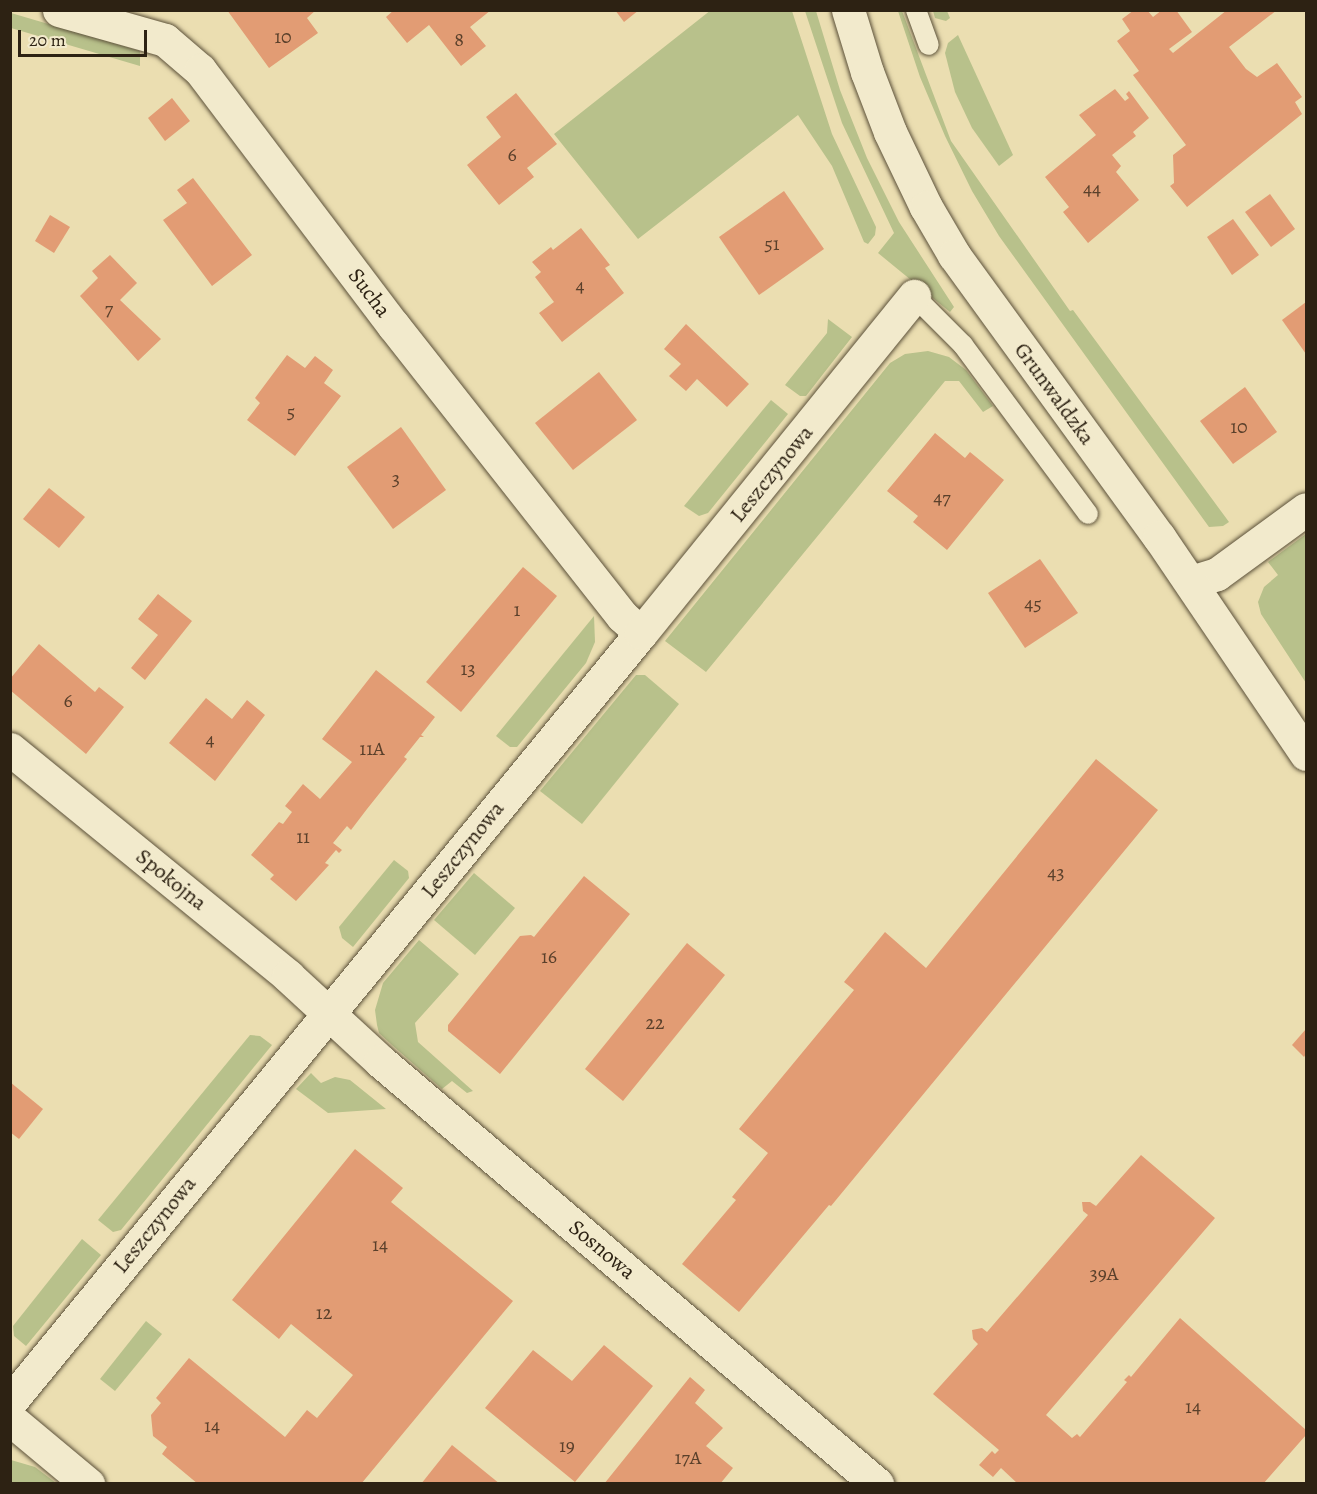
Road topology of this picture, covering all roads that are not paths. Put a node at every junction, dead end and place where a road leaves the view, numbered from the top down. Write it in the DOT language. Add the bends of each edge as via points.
graph roads {
  1 [pos="59,10"];
  2 [pos="848,10"];
  3 [pos="916,10"];
  4 [pos="929,45"];
  5 [pos="914,296"];
  6 [pos="1306,509"];
  7 [pos="1088,514"];
  8 [pos="1191,582"];
  9 [pos="641,633"];
  10 [pos="10,749"];
  11 [pos="1306,754"];
  12 [pos="329,1013"];
  13 [pos="10,1402"];
  14 [pos="10,1419"];
  15 [pos="88,1484"];
  16 [pos="877,1484"];
  1 -- 9 [label="street, Sucha" via="165,39 200,70 393,325 622,616"];
  2 -- 8 [label="street, Grunwaldzka" via="891,132 926,207 954,255"];
  3 -- 4 [label="lane"];
  5 -- 7 [label="lane" via="963,345"];
  5 -- 9 [label="street, Leszczynowa"];
  6 -- 8 [label="street" via="1217,574"];
  8 -- 11 [label="street, Grunwaldzka"];
  9 -- 12 [label="street, Leszczynowa"];
  10 -- 12 [label="street, Spokojna"];
  12 -- 13 [label="street, Leszczynowa"];
  12 -- 16 [label="street, Sosnowa" via="389,1069"];
  14 -- 15 [label="street"];
}
